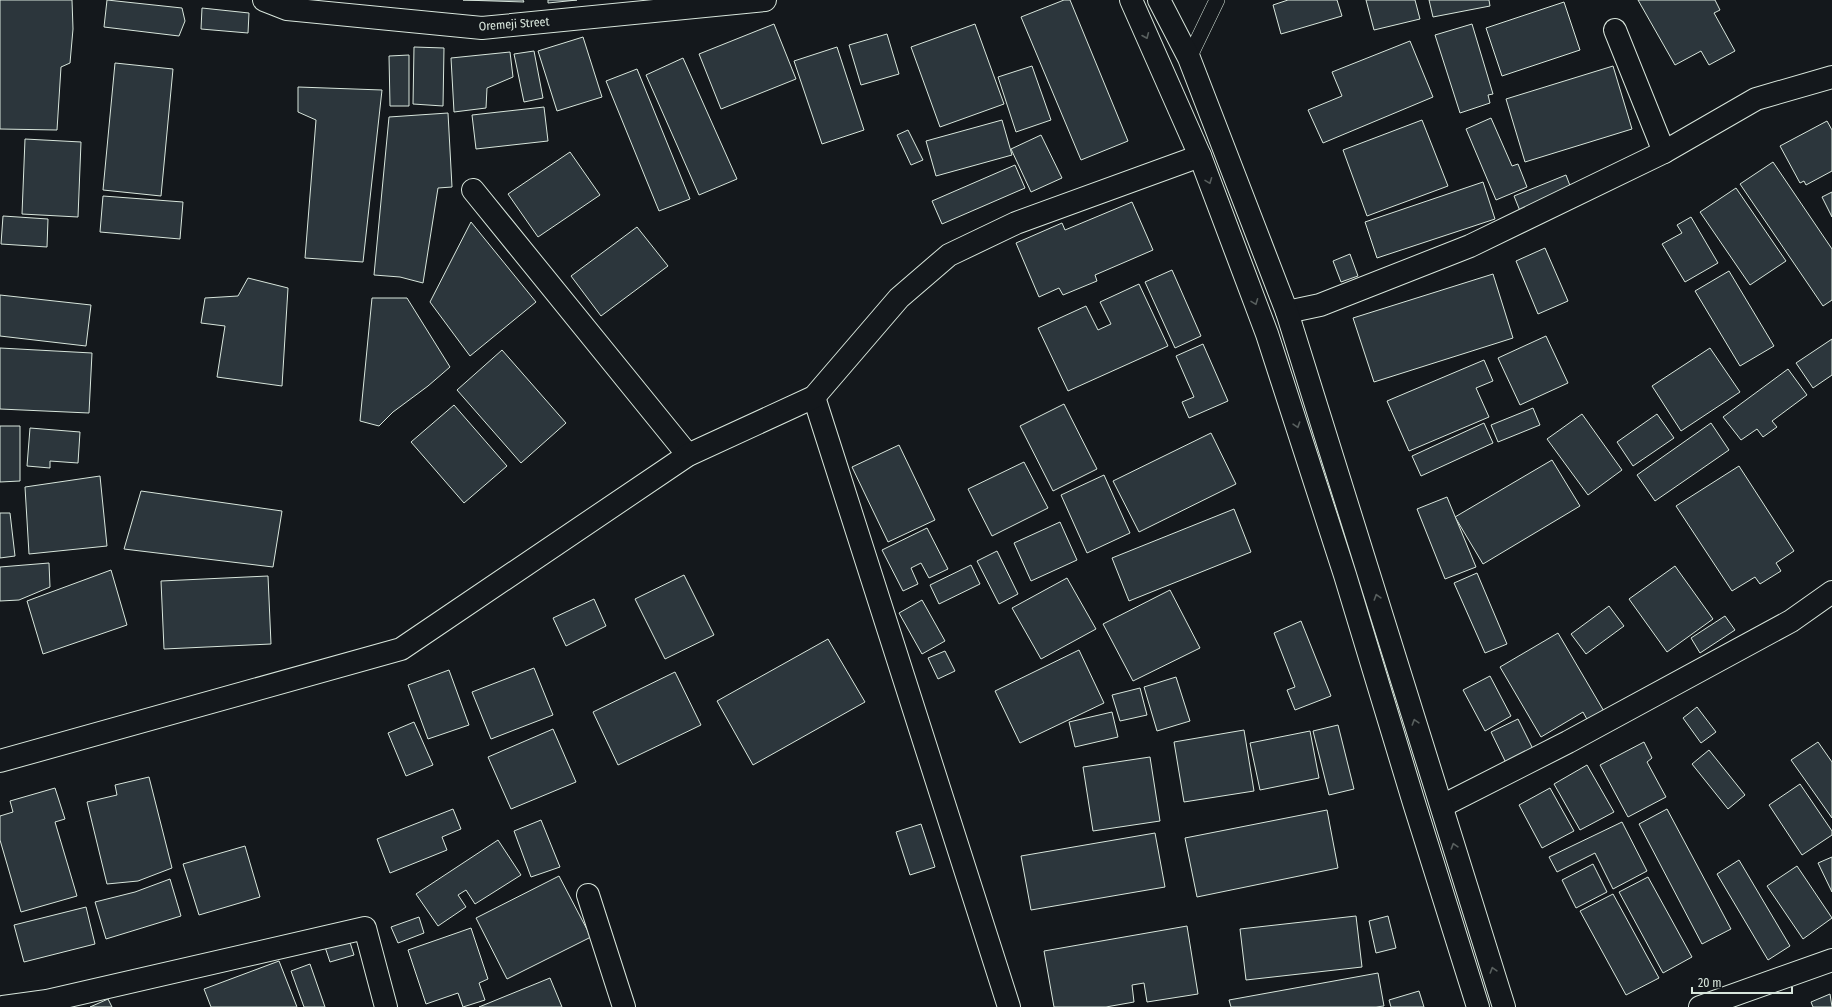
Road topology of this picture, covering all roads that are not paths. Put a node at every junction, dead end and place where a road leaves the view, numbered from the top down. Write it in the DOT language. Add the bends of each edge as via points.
graph roads {
  1 [pos="264,0"];
  2 [pos="765,0"];
  3 [pos="1131,0"];
  4 [pos="1159,0"];
  5 [pos="1217,0"];
  6 [pos="1616,30"];
  7 [pos="1189,58"];
  8 [pos="1832,77"];
  9 [pos="1664,152"];
  10 [pos="1200,156"];
  11 [pos="472,190"];
  12 [pos="1288,312"];
  13 [pos="814,397"];
  14 [pos="688,455"];
  15 [pos="1832,592"];
  16 [pos="0,761"];
  17 [pos="1442,806"];
  18 [pos="588,895"];
  19 [pos="1832,960"];
  20 [pos="3,1007"];
  21 [pos="386,1007"];
  22 [pos="624,1007"];
  23 [pos="1009,1007"];
  24 [pos="1478,1007"];
  25 [pos="1504,1007"];
  26 [pos="1700,1007"];
  1 -- 2 [label="street, Oremeji Street" via="287,9 482,28"];
  3 -- 10 [label="street, one-way"];
  4 -- 7 [label="street"];
  5 -- 7 [label="lane"];
  6 -- 9 [label="street"];
  7 -- 12 [label="street"];
  8 -- 9 [label="street" via="1756,99"];
  9 -- 12 [label="street" via="1470,246 1320,305"];
  10 -- 13 [label="street" via="1016,223 949,255 899,298"];
  10 -- 24 [label="street, one-way" via="1269,341 1345,576"];
  11 -- 14 [label="street"];
  17 -- 12 [label="street, one-way"];
  13 -- 14 [label="street"];
  13 -- 23 [label="street"];
  14 -- 16 [label="street" via="401,649"];
  15 -- 17 [label="street" via="1784,625 1568,742"];
  25 -- 17 [label="street, one-way"];
  18 -- 22 [label="street"];
  19 -- 26 [label="street"];
  20 -- 21 [label="street" via="47,1001 365,928"];
}
